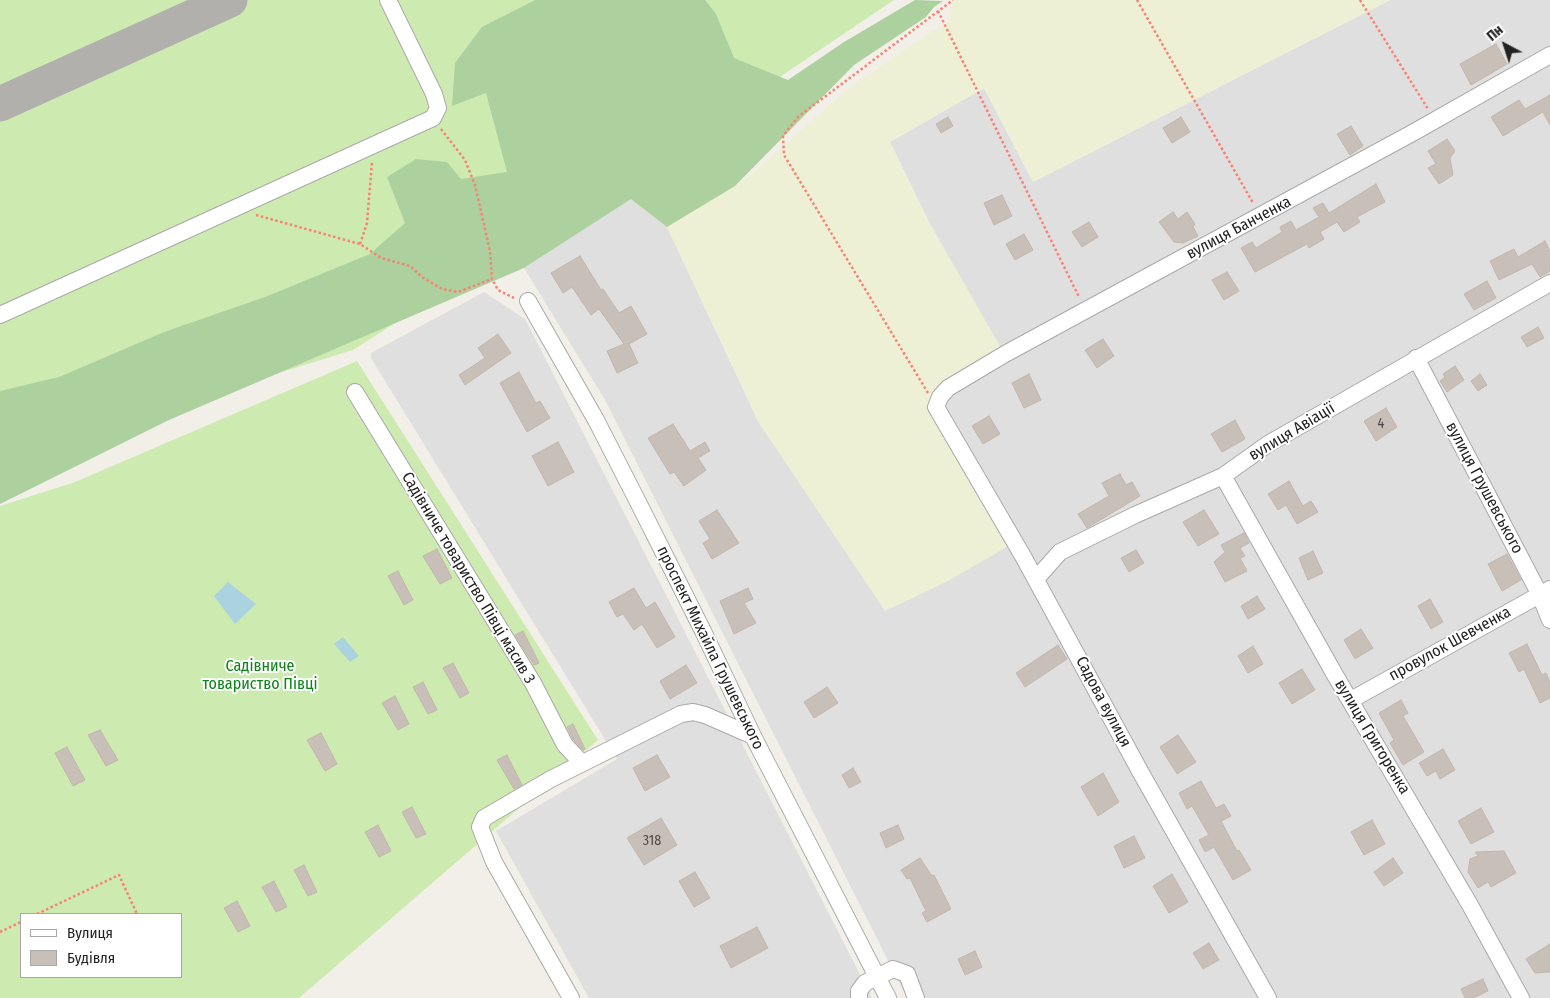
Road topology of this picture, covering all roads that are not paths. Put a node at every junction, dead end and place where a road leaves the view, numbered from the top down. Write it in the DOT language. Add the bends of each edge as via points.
graph roads {
  1 [pos="388,0"];
  2 [pos="1550,55"];
  3 [pos="1550,283"];
  4 [pos="528,301"];
  5 [pos="0,315"];
  6 [pos="1416,358"];
  7 [pos="355,392"];
  8 [pos="936,407"];
  9 [pos="1223,476"];
  10 [pos="1036,579"];
  11 [pos="1545,592"];
  12 [pos="1550,620"];
  13 [pos="1351,700"];
  14 [pos="753,736"];
  15 [pos="582,763"];
  16 [pos="876,976"];
  17 [pos="571,998"];
  18 [pos="859,998"];
  19 [pos="888,998"];
  20 [pos="916,998"];
  21 [pos="1268,998"];
  22 [pos="1520,998"];
  1 -- 5 [label="street" via="434,94 438,108 433,118"];
  2 -- 8 [label="street, вулиця Банченка" via="948,388"];
  3 -- 6 [label="street, вулиця Авіації"];
  4 -- 14 [label="street, проспект Михайла Грушевського" via="596,420"];
  6 -- 9 [label="street, вулиця Авіації" via="1268,444"];
  6 -- 11 [label="street, вулиця Грушевського"];
  7 -- 15 [label="street, Садівниче товариство Півці масив 3" via="533,683 565,744"];
  8 -- 10 [label="street, Садова вулиця"];
  9 -- 10 [label="street, вулиця Авіації" via="1060,552"];
  9 -- 13 [label="street, вулиця Григоренка"];
  10 -- 21 [label="street, Садова вулиця"];
  11 -- 12 [label="street, вулиця Грушевського"];
  11 -- 13 [label="street, провулок Шевченка"];
  13 -- 22 [label="street, вулиця Григоренка"];
  14 -- 15 [label="street" via="693,712 682,714"];
  14 -- 16 [label="street, проспект Михайла Грушевського"];
  15 -- 17 [label="street" via="492,812 480,827 494,862"];
  16 -- 18 [label="street" via="865,982"];
  16 -- 19 [label="street, проспект Михайла Грушевського"];
  16 -- 20 [label="street" via="893,969 907,974"];
}
